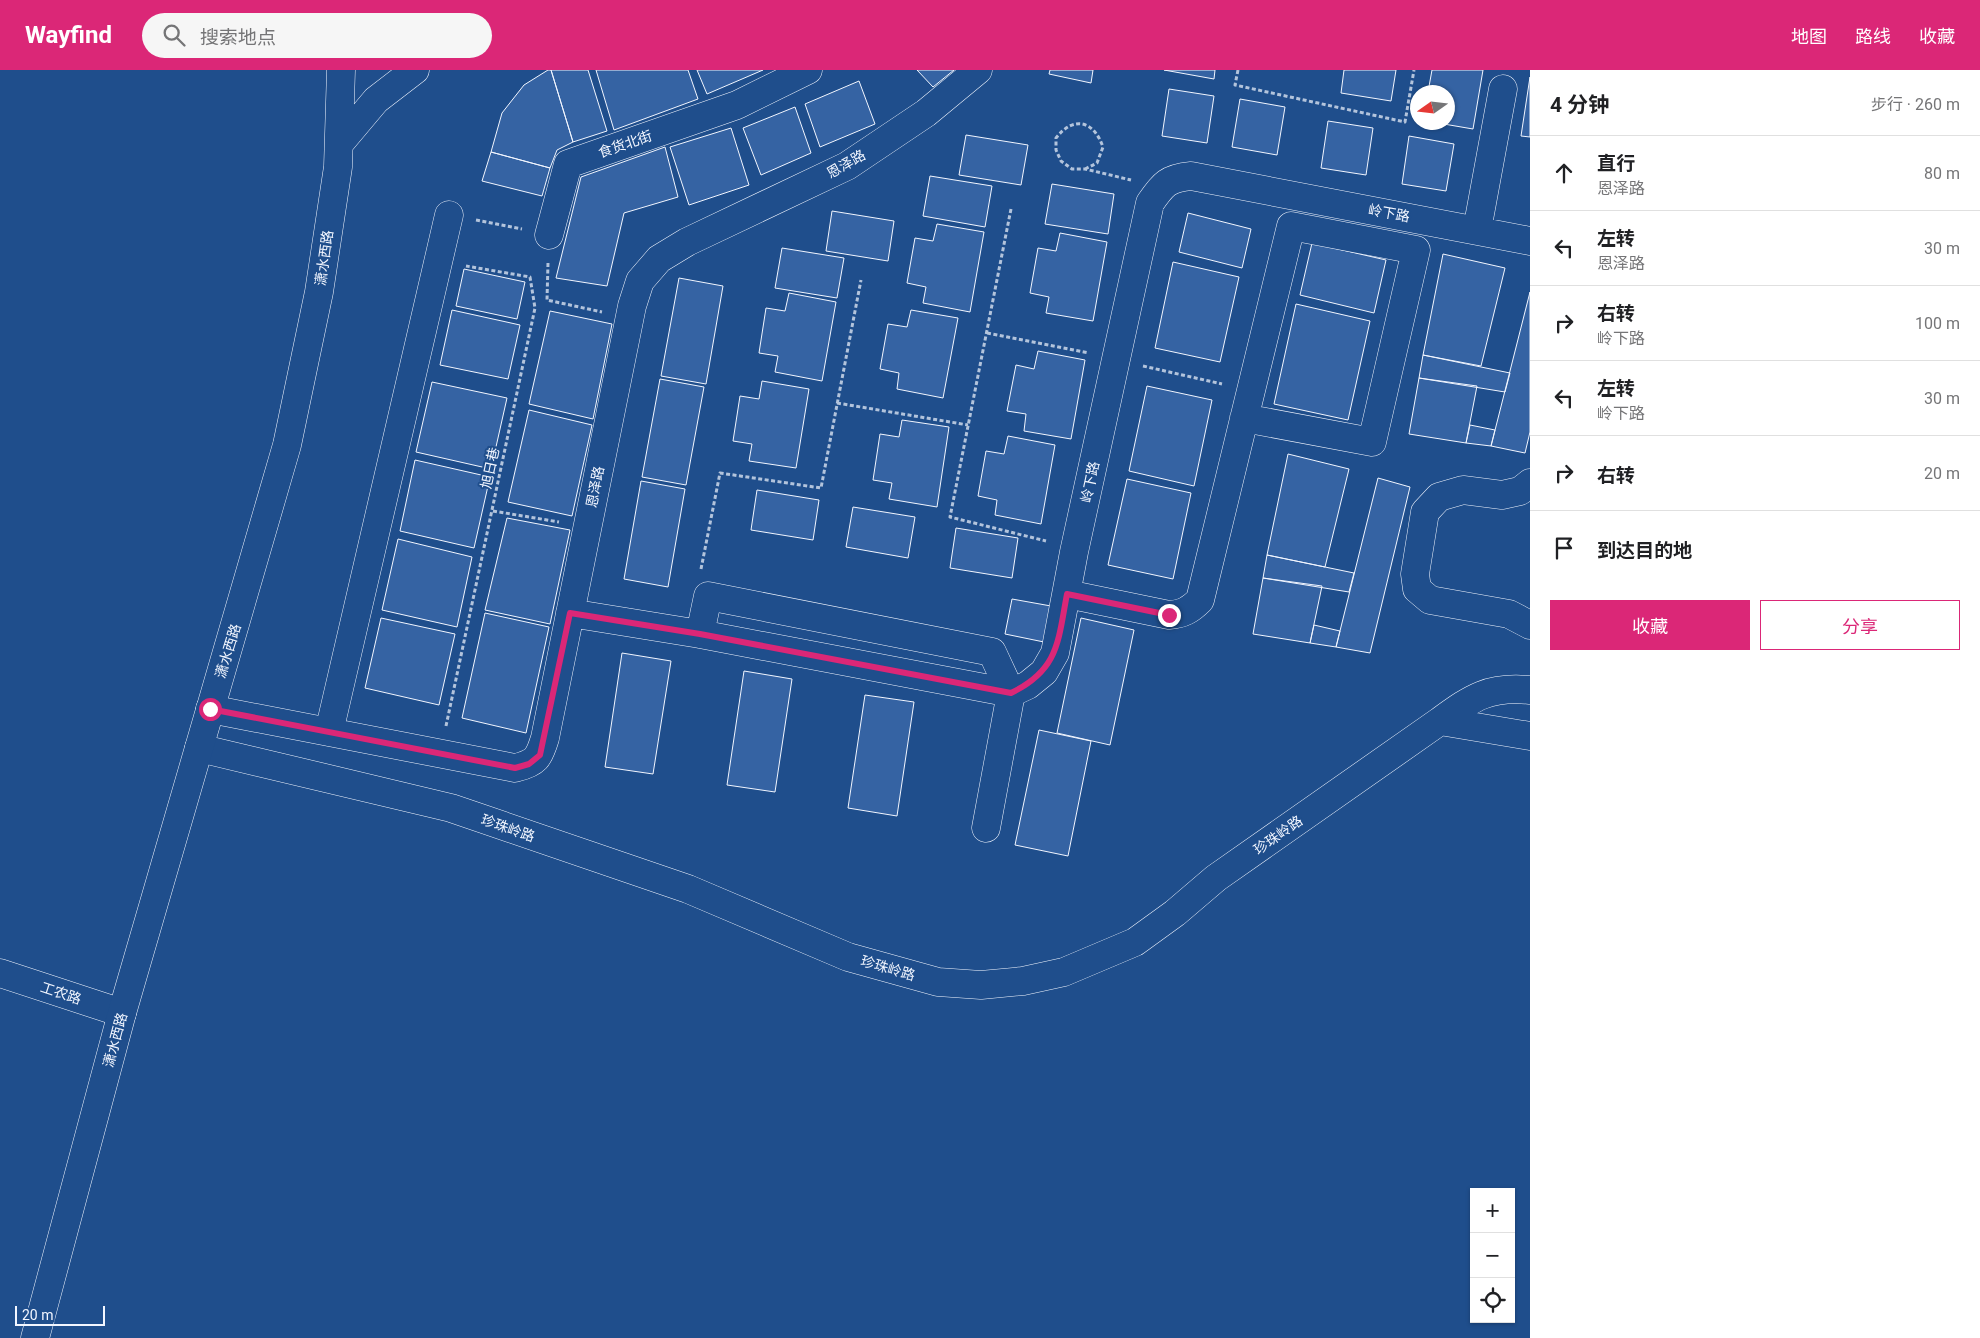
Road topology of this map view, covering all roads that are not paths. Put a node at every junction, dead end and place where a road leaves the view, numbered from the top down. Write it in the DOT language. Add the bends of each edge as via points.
graph roads {
  1 [pos="341,70"];
  2 [pos="416,70"];
  3 [pos="808,70"];
  4 [pos="978,70"];
  5 [pos="1503,89"];
  6 [pos="339,144"];
  7 [pos="449,215"];
  8 [pos="1476,230"];
  9 [pos="549,235"];
  10 [pos="1530,241"];
  11 [pos="1244,418"];
  12 [pos="1530,483"];
  13 [pos="1067,594"];
  14 [pos="570,613"];
  15 [pos="1530,625"];
  16 [pos="700,634"];
  17 [pos="1530,690"];
  18 [pos="1011,693"];
  19 [pos="210,709"];
  20 [pos="1440,720"];
  21 [pos="329,732"];
  22 [pos="1530,736"];
  23 [pos="199,748"];
  24 [pos="986,828"];
  25 [pos="0,973"];
  26 [pos="122,1013"];
  27 [pos="35,1338"];
  1 -- 6 [label="street, 潇水西路"];
  2 -- 6 [label="street" via="376,100"];
  3 -- 9 [label="street, 食货北街" via="736,105 568,164"];
  4 -- 14 [label="street, 恩泽路" via="926,114 848,166 687,242 659,259 640,281 629,318"];
  5 -- 8 [label="street"];
  6 -- 19 [label="street, 潇水西路" via="319,292 287,445"];
  7 -- 21 [label="street"];
  8 -- 10 [label="street, 岭下路"];
  8 -- 13 [label="street, 岭下路" via="1191,176 1174,178 1160,188 1150,203"];
  11 -- 11 [label="street" via="1291,226 1416,250 1372,442"];
  11 -- 13 [label="street" via="1200,600 1191,610 1169,615"];
  12 -- 15 [label="street" via="1520,491 1502,495 1463,490 1440,497 1425,512 1415,574 1417,589 1430,600 1509,614"];
  13 -- 18 [label="street, 岭下路" via="1055,654 1044,672"];
  14 -- 16 [label="street"];
  14 -- 21 [label="street, 恩泽路" via="540,755 529,764 515,768"];
  16 -- 18 [label="street"];
  16 -- 18 [label="street" via="708,596 992,652"];
  17 -- 20 [label="street, 珍珠岭路" via="1491,691 1473,698"];
  18 -- 24 [label="street"];
  19 -- 21 [label="street, 恩泽路"];
  19 -- 23 [label="street, 潇水西路"];
  20 -- 22 [label="street"];
  20 -- 23 [label="street, 珍珠岭路" via="1216,878 1135,942 1064,972 1023,981 980,985 938,982 848,957 688,888 451,808"];
  23 -- 26 [label="street, 潇水西路"];
  25 -- 26 [label="street, 工农路"];
  26 -- 27 [label="street, 潇水西路"];
}
